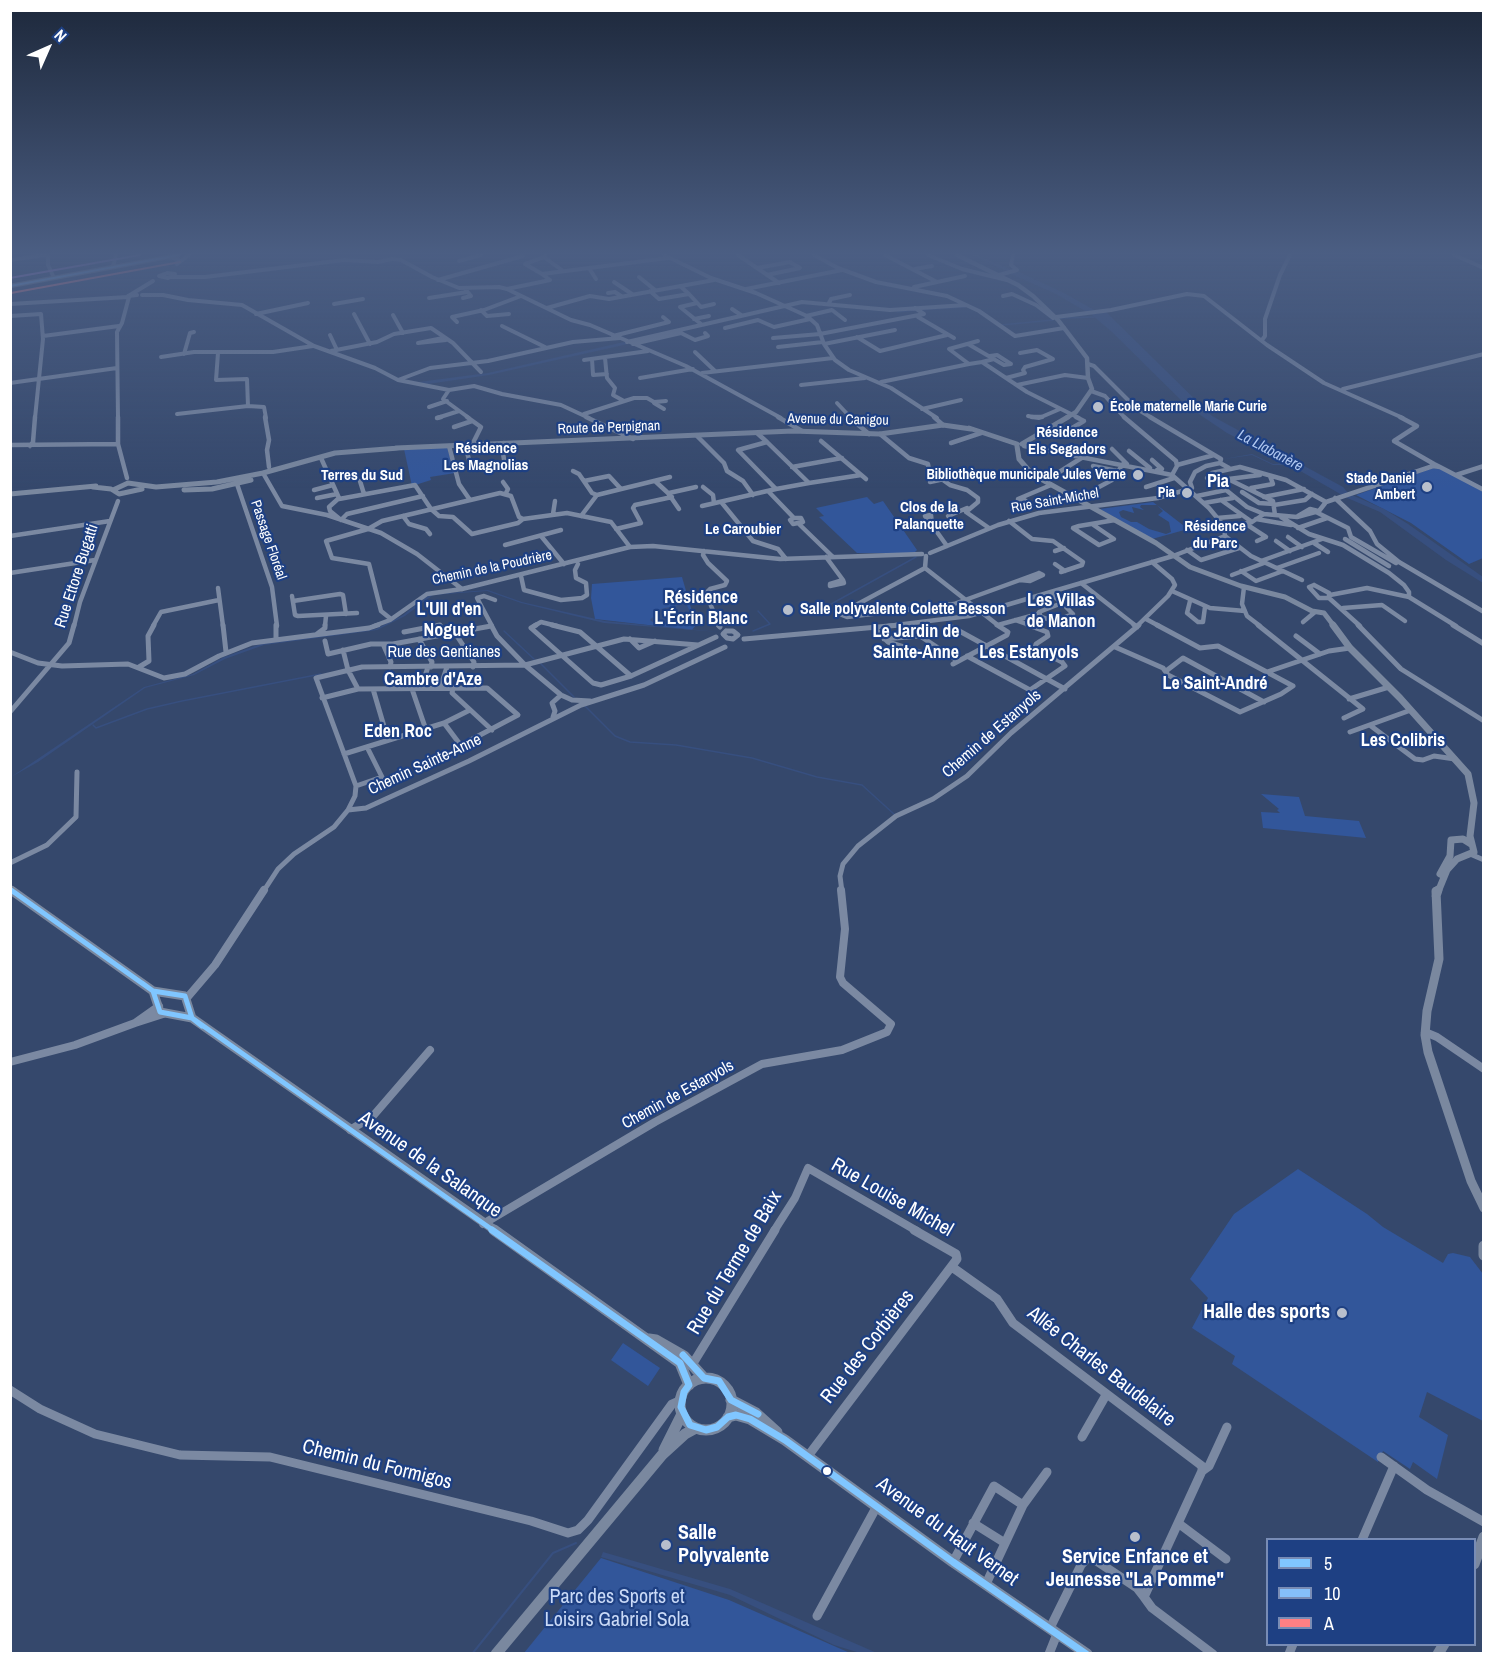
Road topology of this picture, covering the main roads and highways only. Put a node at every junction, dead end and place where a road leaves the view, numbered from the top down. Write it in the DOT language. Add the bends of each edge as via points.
graph roads {
  1 [pos="1068,333"];
  2 [pos="757,433"];
  3 [pos="634,439"];
  4 [pos="515,442"];
  5 [pos="536,442"];
  6 [pos="481,443"];
  7 [pos="464,444"];
  8 [pos="1020,446"];
  9 [pos="396,448"];
  10 [pos="379,449"];
  11 [pos="269,469"];
  12 [pos="132,488"];
  13 [pos="117,489"];
  14 [pos="10,494"];
  15 [pos="1470,824"];
  16 [pos="1458,838"];
  17 [pos="1452,848"];
  18 [pos="1470,851"];
  19 [pos="10,890"];
  20 [pos="1436,896"];
  21 [pos="153,991"];
  22 [pos="175,994"];
  23 [pos="186,1002"];
  24 [pos="163,1010"];
  25 [pos="192,1018"];
  26 [pos="1484,1208"];
  27 [pos="1484,1246"];
  28 [pos="1484,1255"];
  29 [pos="689,1368"];
  30 [pos="704,1378"];
  31 [pos="689,1385"];
  32 [pos="731,1400"];
  33 [pos="682,1414"];
  34 [pos="728,1417"];
  35 [pos="696,1428"];
  36 [pos="785,1440"];
  37 [pos="662,1455"];
  38 [pos="1484,1537"];
  39 [pos="1476,1559"];
  40 [pos="496,1653"];
  41 [pos="1087,1653"];
  1 -- 8 [label="main road" via="1085,354 1091,391 1073,415"];
  2 -- 3 [label="main road, Route de Perpignan"];
  2 -- 8 [label="main road, Avenue du Canigou" via="880,434 943,424 972,429"];
  3 -- 5 [label="main road, Route de Perpignan"];
  3 -- 5 [label="main road, Route de Perpignan"];
  4 -- 5 [label="main road, Route de Perpignan"];
  4 -- 6 [label="main road, Route de Perpignan"];
  4 -- 6 [label="main road, Route de Perpignan"];
  6 -- 7 [label="main road, Route de Perpignan"];
  6 -- 7 [label="main road, Route de Perpignan"];
  7 -- 9 [label="main road, Route de Perpignan"];
  7 -- 9 [label="main road, Route de Perpignan"];
  8 -- 15 [label="main road" via="1022,465 1194,569 1324,613 1350,648 1467,774 1474,796"];
  9 -- 10 [label="main road, Route de Perpignan"];
  10 -- 11 [label="main road, Route de Perpignan"];
  10 -- 11 [label="main road, Route de Perpignan" via="335,453"];
  11 -- 12 [label="main road, Route de Perpignan" via="202,490"];
  12 -- 13 [label="main road"];
  12 -- 13 [label="main road"];
  13 -- 14 [label="main road" via="93,487"];
  15 -- 16 [label="main road"];
  15 -- 18 [label="main road"];
  16 -- 17 [label="main road" via="1449,842"];
  16 -- 18 [label="main road"];
  17 -- 18 [label="main road"];
  17 -- 20 [label="main road" via="1436,883"];
  18 -- 20 [label="main road" via="1447,870"];
  19 -- 21 [label="main road"];
  20 -- 26 [label="main road" via="1439,959 1427,1011 1428,1052 1471,1181"];
  21 -- 22 [label="main road"];
  21 -- 24 [label="main road"];
  22 -- 23 [label="main road"];
  22 -- 24 [label="main road" via="164,998"];
  23 -- 24 [label="main road" via="181,1011"];
  23 -- 25 [label="main road"];
  24 -- 25 [label="main road"];
  25 -- 29 [label="main road, Avenue de la Salanque"];
  27 -- 28 [label="main road"];
  29 -- 30 [label="main road, Avenue de la Salanque"];
  29 -- 31 [label="main road"];
  30 -- 31 [label="main road"];
  30 -- 32 [label="main road" via="719,1381"];
  31 -- 33 [label="main road" via="681,1400"];
  32 -- 34 [label="main road"];
  32 -- 36 [label="main road, Avenue du Haut Vernet" via="756,1413"];
  33 -- 35 [label="main road"];
  33 -- 37 [label="main road"];
  34 -- 35 [label="main road" via="712,1430"];
  34 -- 36 [label="main road, Avenue du Haut Vernet" via="750,1419"];
  35 -- 37 [label="main road"];
  36 -- 41 [label="main road, Avenue du Haut Vernet"];
  37 -- 40 [label="main road"];
  38 -- 39 [label="main road"];
}
